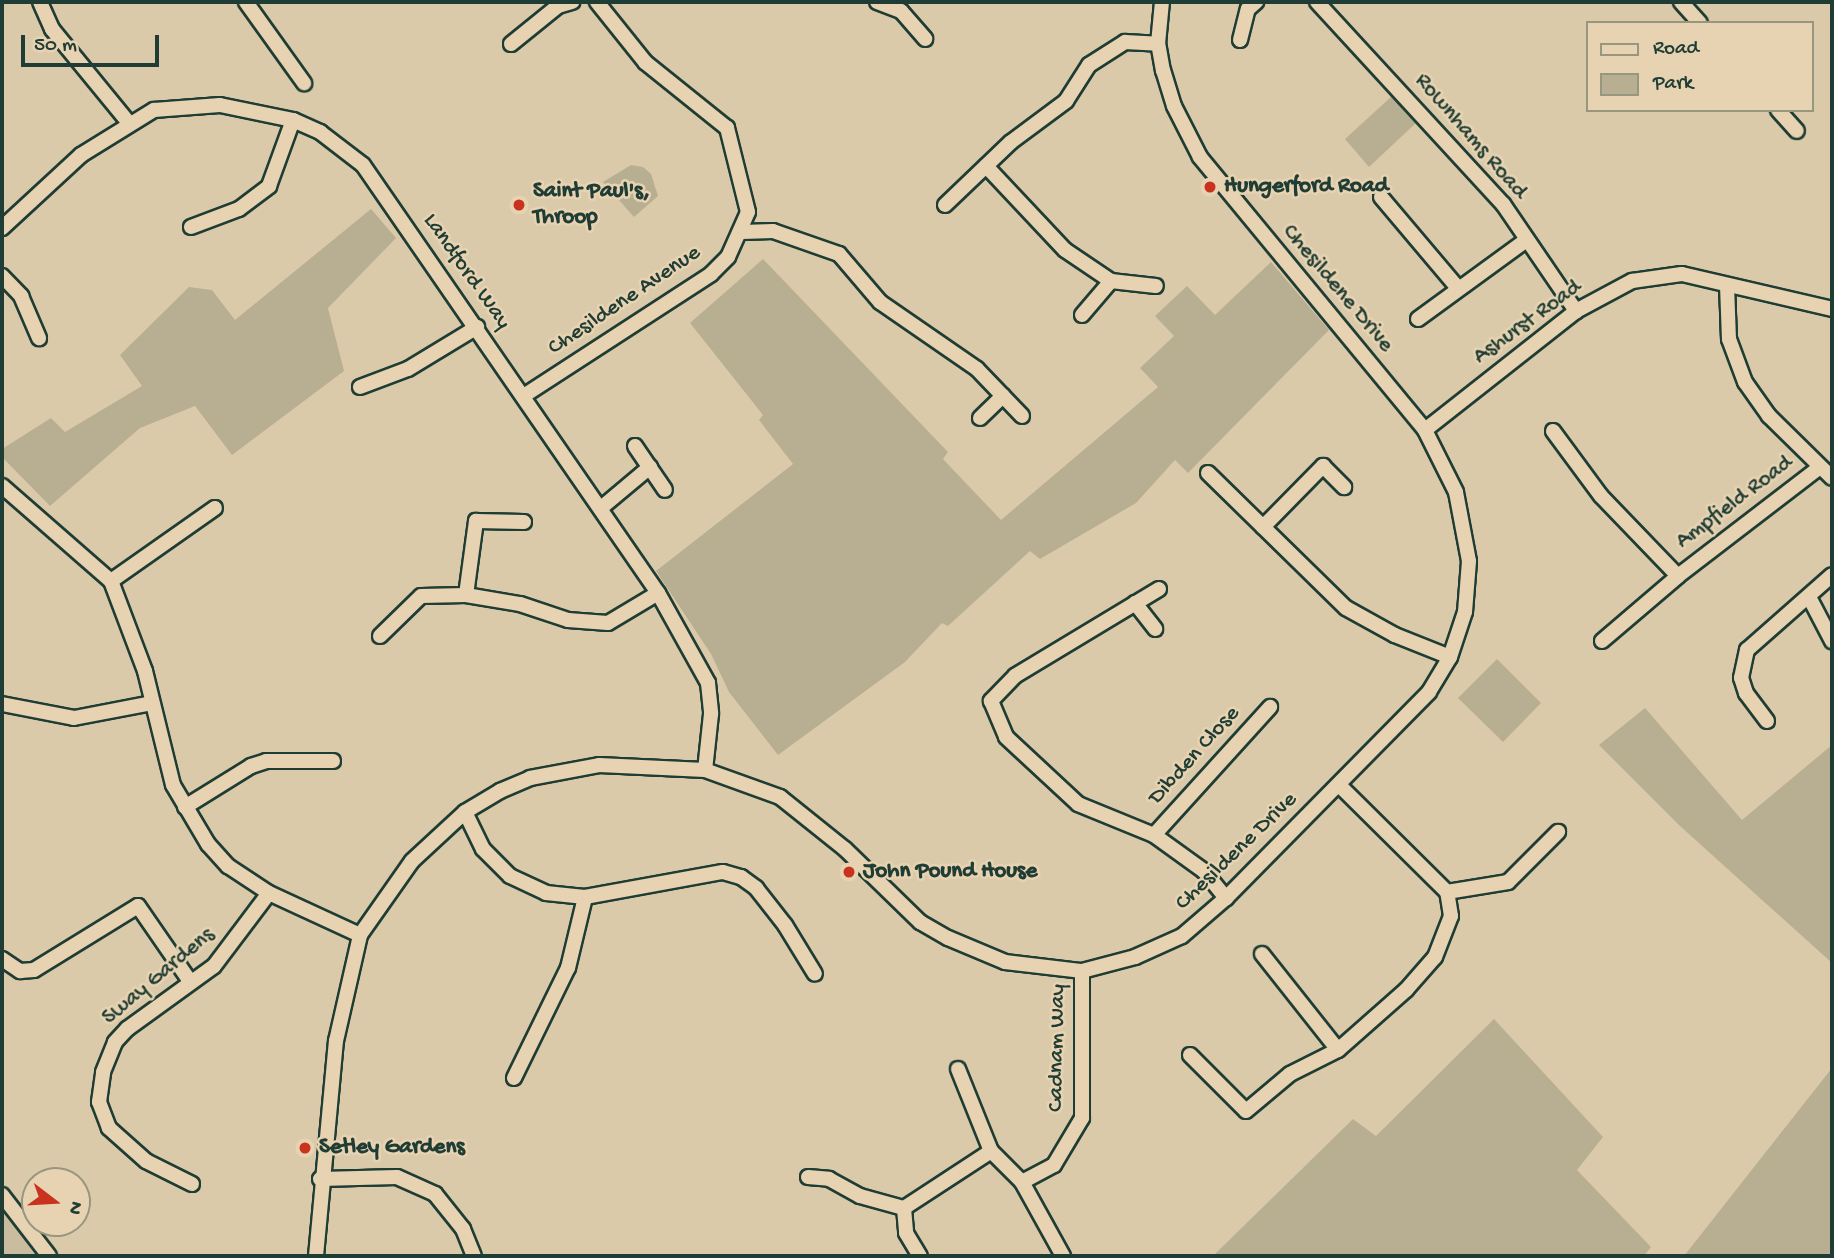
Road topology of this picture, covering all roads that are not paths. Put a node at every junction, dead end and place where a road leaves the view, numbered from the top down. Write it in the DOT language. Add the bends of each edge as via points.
graph roads {
  1 [pos="40,2"];
  2 [pos="246,2"];
  3 [pos="572,2"];
  4 [pos="597,2"];
  5 [pos="877,2"];
  6 [pos="1162,2"];
  7 [pos="1256,2"];
  8 [pos="1317,2"];
  9 [pos="1681,2"];
  10 [pos="907,6"];
  11 [pos="1698,21"];
  12 [pos="925,39"];
  13 [pos="1240,40"];
  14 [pos="511,44"];
  15 [pos="1158,44"];
  16 [pos="304,83"];
  17 [pos="1780,112"];
  18 [pos="293,120"];
  19 [pos="129,123"];
  20 [pos="1797,131"];
  21 [pos="986,166"];
  22 [pos="1381,197"];
  23 [pos="945,205"];
  24 [pos="191,227"];
  25 [pos="2,228"];
  26 [pos="742,232"];
  27 [pos="1525,241"];
  28 [pos="2,276"];
  29 [pos="1111,281"];
  30 [pos="1727,285"];
  31 [pos="1156,286"];
  32 [pos="1457,288"];
  33 [pos="1832,309"];
  34 [pos="1576,311"];
  35 [pos="1082,315"];
  36 [pos="1418,319"];
  37 [pos="477,327"];
  38 [pos="39,338"];
  39 [pos="360,387"];
  40 [pos="525,395"];
  41 [pos="1003,396"];
  42 [pos="1022,416"];
  43 [pos="980,418"];
  44 [pos="1425,430"];
  45 [pos="1553,431"];
  46 [pos="635,446"];
  47 [pos="650,467"];
  48 [pos="1820,467"];
  49 [pos="1208,473"];
  50 [pos="1832,478"];
  51 [pos="2,486"];
  52 [pos="1344,487"];
  53 [pos="666,490"];
  54 [pos="601,508"];
  55 [pos="215,509"];
  56 [pos="524,522"];
  57 [pos="1263,527"];
  58 [pos="1832,575"];
  59 [pos="1678,576"];
  60 [pos="111,581"];
  61 [pos="1159,590"];
  62 [pos="658,593"];
  63 [pos="466,595"];
  64 [pos="1809,597"];
  65 [pos="1135,603"];
  66 [pos="1155,629"];
  67 [pos="380,636"];
  68 [pos="1602,641"];
  69 [pos="1832,641"];
  70 [pos="1450,657"];
  71 [pos="152,703"];
  72 [pos="2,704"];
  73 [pos="1270,707"];
  74 [pos="1767,721"];
  75 [pos="334,761"];
  76 [pos="705,770"];
  77 [pos="1339,785"];
  78 [pos="185,807"];
  79 [pos="465,812"];
  80 [pos="1558,832"];
  81 [pos="1154,835"];
  82 [pos="1447,892"];
  83 [pos="269,893"];
  84 [pos="585,897"];
  85 [pos="1226,898"];
  86 [pos="360,934"];
  87 [pos="1262,954"];
  88 [pos="2,959"];
  89 [pos="1082,971"];
  90 [pos="815,974"];
  91 [pos="189,980"];
  92 [pos="1338,1050"];
  93 [pos="1190,1055"];
  94 [pos="958,1069"];
  95 [pos="514,1078"];
  96 [pos="991,1151"];
  97 [pos="808,1177"];
  98 [pos="320,1179"];
  99 [pos="1022,1182"];
  100 [pos="192,1184"];
  101 [pos="2,1195"];
  102 [pos="904,1208"];
  103 [pos="49,1256"];
  104 [pos="316,1256"];
  105 [pos="474,1256"];
  106 [pos="920,1256"];
  107 [pos="1063,1256"];
  1 -- 19 [label="street" via="52,30"];
  2 -- 16 [label="street"];
  3 -- 14 [label="street" via="558,6"];
  4 -- 26 [label="street, Chesildene Avenue" via="645,62 727,128 748,212"];
  5 -- 10 [label="street"];
  6 -- 15 [label="street, Chesildene Drive"];
  7 -- 13 [label="street" via="1248,9"];
  8 -- 27 [label="street, Rownhams Road" via="1503,204"];
  9 -- 11 [label="street"];
  10 -- 12 [label="street"];
  15 -- 21 [label="street" via="1125,42 1089,65 1066,101"];
  15 -- 44 [label="street, Chesildene Drive" via="1174,106 1199,157"];
  17 -- 20 [label="street"];
  18 -- 19 [label="street, Landford Way" via="220,105 154,110"];
  18 -- 24 [label="street" via="269,186 239,209"];
  18 -- 37 [label="street, Landford Way" via="320,132 363,166"];
  19 -- 25 [label="street, Landford Way" via="81,155"];
  21 -- 23 [label="street"];
  21 -- 29 [label="street" via="1066,250"];
  22 -- 32 [label="street"];
  26 -- 40 [label="street, Chesildene Avenue" via="728,257 711,274"];
  26 -- 41 [label="street" via="773,231 839,254 880,302 977,369"];
  27 -- 32 [label="street"];
  27 -- 34 [label="street, Rownhams Road"];
  28 -- 38 [label="street" via="21,296"];
  29 -- 31 [label="street"];
  29 -- 35 [label="street"];
  30 -- 33 [label="street, Ashurst Road"];
  30 -- 34 [label="street, Ashurst Road" via="1682,274 1632,281"];
  30 -- 48 [label="street" via="1729,339 1745,382 1769,416"];
  32 -- 36 [label="street"];
  34 -- 44 [label="street, Ashurst Road"];
  37 -- 39 [label="street" via="408,369"];
  37 -- 40 [label="street, Landford Way"];
  40 -- 54 [label="street, Landford Way"];
  41 -- 42 [label="street"];
  41 -- 43 [label="street"];
  44 -- 70 [label="street, Chesildene Drive" via="1456,492 1466,528 1465,612"];
  45 -- 59 [label="street, Ampfield Road" via="1601,496"];
  46 -- 47 [label="street"];
  47 -- 53 [label="street"];
  47 -- 54 [label="street"];
  48 -- 50 [label="street"];
  48 -- 59 [label="street, Ampfield Road"];
  49 -- 57 [label="street"];
  51 -- 60 [label="street"];
  52 -- 57 [label="street" via="1323,466"];
  54 -- 62 [label="street, Landford Way"];
  55 -- 60 [label="street"];
  56 -- 63 [label="street" via="476,521"];
  57 -- 70 [label="street" via="1346,608 1395,635"];
  58 -- 64 [label="street"];
  59 -- 68 [label="street, Ampfield Road"];
  60 -- 71 [label="street" via="129,623"];
  61 -- 65 [label="street"];
  62 -- 63 [label="street" via="608,623 568,621 520,604"];
  62 -- 76 [label="street, Landford Way" via="708,683 711,714"];
  63 -- 67 [label="street" via="421,596"];
  64 -- 69 [label="street"];
  64 -- 74 [label="street" via="1757,639 1741,664 1746,693"];
  65 -- 66 [label="street"];
  65 -- 81 [label="street" via="1015,676 991,701 1006,737 1078,803"];
  70 -- 77 [label="street, Chesildene Drive" via="1429,692"];
  71 -- 72 [label="street" via="74,718"];
  71 -- 78 [label="street" via="173,785"];
  73 -- 81 [label="street, Dibden Close"];
  75 -- 78 [label="street" via="251,765"];
  76 -- 79 [label="street, Chesildene Drive" via="663,765 564,769 500,790"];
  76 -- 89 [label="street, Chesildene Drive" via="780,797 845,849 920,922 948,938 1005,962"];
  77 -- 82 [label="street"];
  77 -- 85 [label="street, Chesildene Drive"];
  78 -- 83 [label="street" via="228,866"];
  79 -- 84 [label="street" via="483,849 510,876 546,893"];
  79 -- 86 [label="street, Chesildene Drive" via="412,861"];
  80 -- 82 [label="street" via="1508,882"];
  81 -- 85 [label="street" via="1204,871"];
  82 -- 92 [label="street" via="1451,916 1435,957"];
  83 -- 86 [label="street"];
  83 -- 91 [label="street, Sway Gardens" via="214,966"];
  84 -- 90 [label="street" via="723,872 741,877 756,888 785,925"];
  84 -- 95 [label="street" via="568,968"];
  85 -- 89 [label="street, Chesildene Drive" via="1182,936 1135,957"];
  86 -- 98 [label="street, Chesildene Drive" via="342,1004"];
  87 -- 92 [label="street"];
  88 -- 91 [label="street" via="20,971 34,970 138,906"];
  89 -- 99 [label="street, Cadnam Way" via="1083,1118 1054,1165"];
  91 -- 100 [label="street, Sway Gardens" via="115,1042 103,1072 99,1102 109,1128 146,1161"];
  92 -- 93 [label="street" via="1290,1074 1246,1111"];
  94 -- 96 [label="street"];
  96 -- 99 [label="street"];
  96 -- 102 [label="street"];
  97 -- 102 [label="street" via="829,1179 860,1196"];
  98 -- 104 [label="street, Chesildene Drive"];
  98 -- 105 [label="street" via="397,1177 435,1194 463,1229"];
  99 -- 107 [label="street"];
  101 -- 103 [label="street"];
  102 -- 106 [label="street" via="905,1233"];
}
